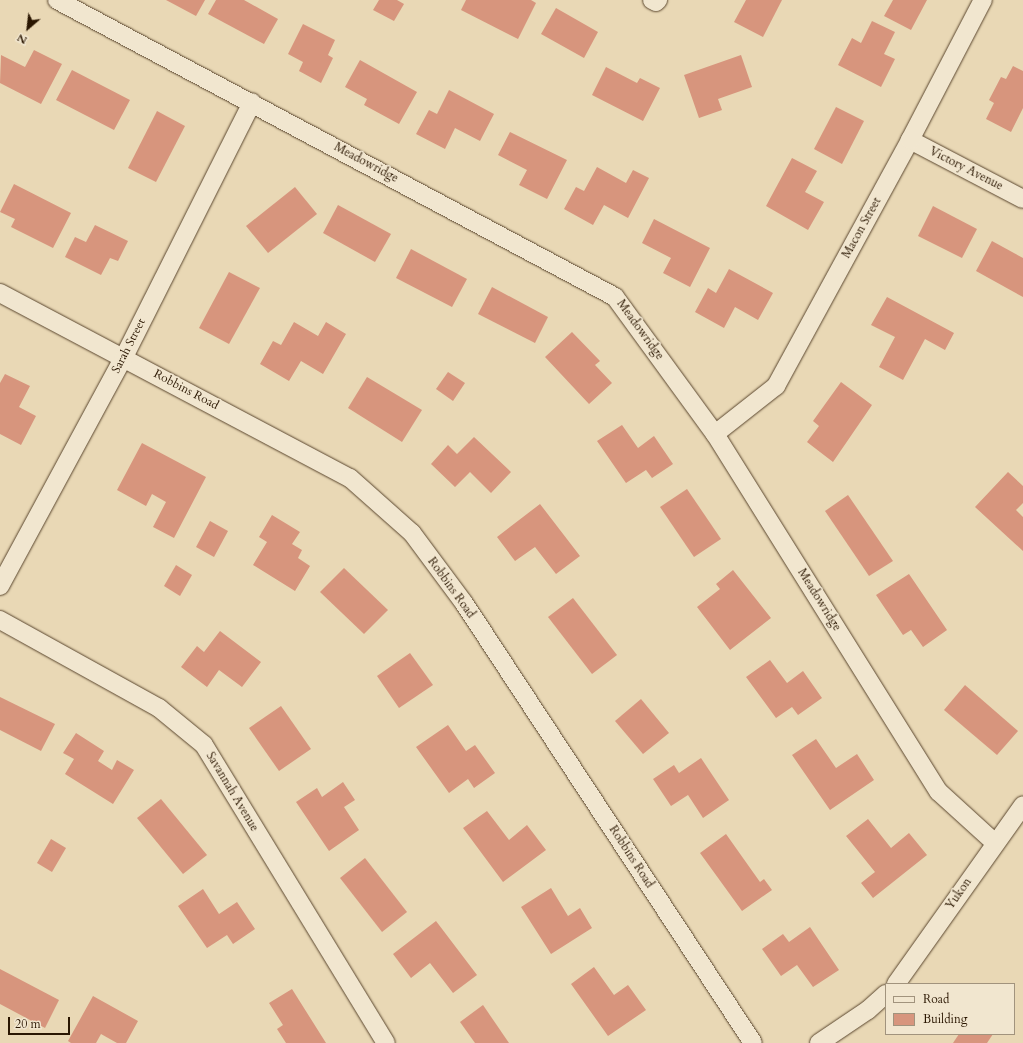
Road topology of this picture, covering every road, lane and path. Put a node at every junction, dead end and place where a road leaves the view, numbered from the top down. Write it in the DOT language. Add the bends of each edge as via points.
graph roads {
  1 [pos="57,0"];
  2 [pos="983,0"];
  3 [pos="252,102"];
  4 [pos="910,140"];
  5 [pos="1023,199"];
  6 [pos="0,293"];
  7 [pos="124,357"];
  8 [pos="716,434"];
  9 [pos="0,586"];
  10 [pos="0,620"];
  11 [pos="1023,805"];
  12 [pos="995,843"];
  13 [pos="897,983"];
  14 [pos="885,995"];
  15 [pos="386,1043"];
  16 [pos="753,1043"];
  17 [pos="819,1043"];
  1 -- 3 [label="street, Meadowridge"];
  2 -- 4 [label="street, Macon Street"];
  3 -- 7 [label="street, Sarah Street"];
  3 -- 8 [label="street, Meadowridge" via="616,297"];
  4 -- 5 [label="street, Victory Avenue"];
  4 -- 8 [label="street, Macon Street" via="776,386"];
  6 -- 7 [label="street, Robbins Road"];
  7 -- 9 [label="street, Sarah Street"];
  7 -- 16 [label="street, Robbins Road" via="350,478 412,533 464,603"];
  8 -- 12 [label="street, Meadowridge" via="939,792"];
  10 -- 15 [label="street, Savannah Avenue" via="158,708 204,745"];
  11 -- 12 [label="street, Yukon"];
  12 -- 13 [label="street, Yukon"];
  14 -- 17 [label="street" via="868,1010"];
}
